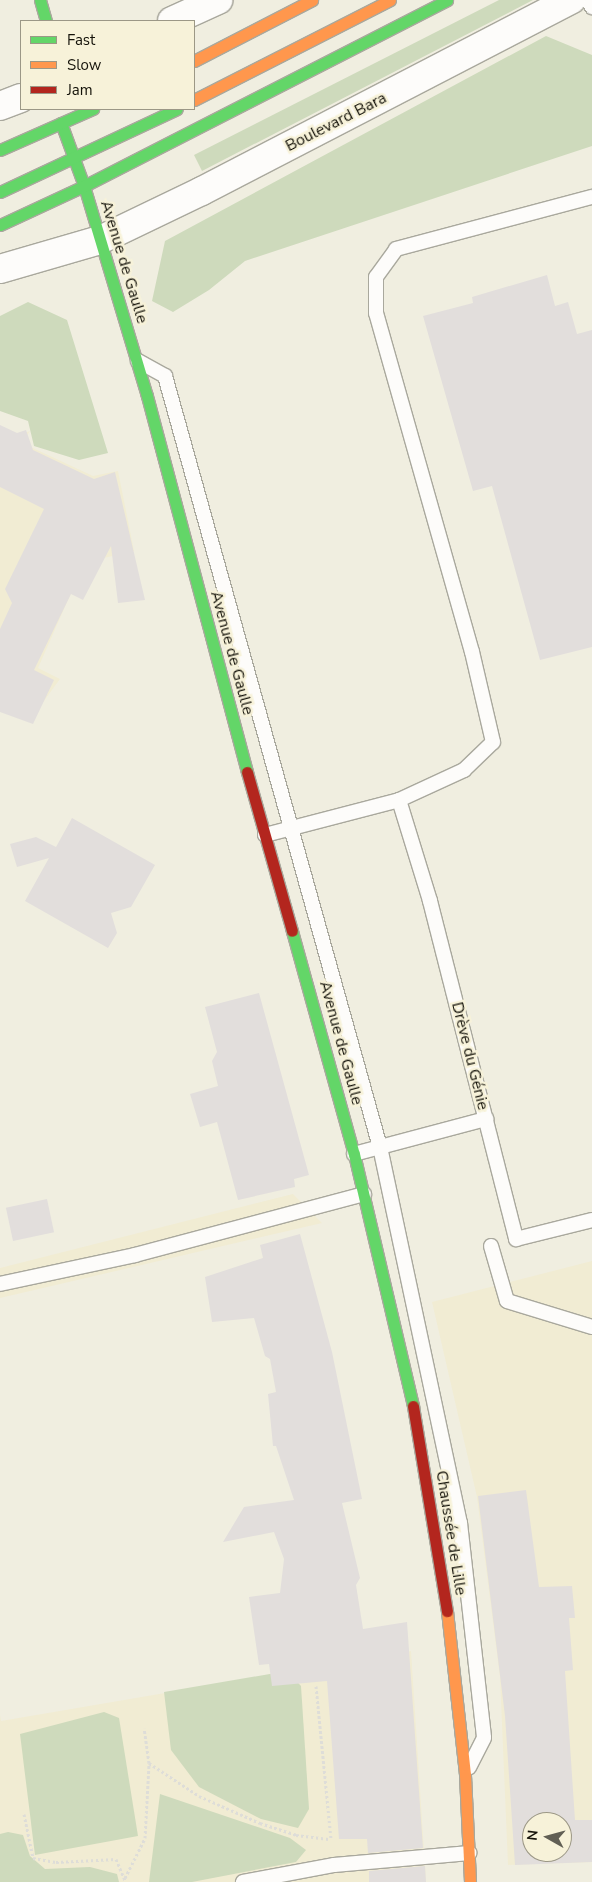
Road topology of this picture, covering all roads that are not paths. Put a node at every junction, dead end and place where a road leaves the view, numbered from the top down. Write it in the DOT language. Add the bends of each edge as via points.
graph roads {
  1 [pos="40,0"];
  2 [pos="218,0"];
  3 [pos="312,0"];
  4 [pos="390,0"];
  5 [pos="447,0"];
  6 [pos="571,0"];
  7 [pos="587,0"];
  8 [pos="592,7"];
  9 [pos="46,20"];
  10 [pos="174,20"];
  11 [pos="195,60"];
  12 [pos="20,98"];
  13 [pos="195,99"];
  14 [pos="0,106"];
  15 [pos="60,110"];
  16 [pos="90,110"];
  17 [pos="175,110"];
  18 [pos="61,123"];
  19 [pos="0,150"];
  20 [pos="74,160"];
  21 [pos="84,186"];
  22 [pos="0,192"];
  23 [pos="592,197"];
  24 [pos="0,225"];
  25 [pos="100,240"];
  26 [pos="0,270"];
  27 [pos="137,360"];
  28 [pos="399,800"];
  29 [pos="290,827"];
  30 [pos="265,835"];
  31 [pos="486,1119"];
  32 [pos="380,1147"];
  33 [pos="354,1154"];
  34 [pos="364,1194"];
  35 [pos="592,1220"];
  36 [pos="492,1246"];
  37 [pos="0,1284"];
  38 [pos="592,1327"];
  39 [pos="465,1775"];
  40 [pos="469,1853"];
  41 [pos="243,1882"];
  42 [pos="470,1882"];
  1 -- 9 [label="main road"];
  2 -- 10 [label="street"];
  3 -- 11 [label="main road"];
  4 -- 13 [label="main road"];
  5 -- 21 [label="main road"];
  6 -- 25 [label="street, Boulevard Bara" via="202,191"];
  7 -- 8 [label="lane"];
  12 -- 14 [label="street"];
  15 -- 18 [label="main road, Avenue de Gaulle"];
  16 -- 18 [label="main road"];
  17 -- 20 [label="main road"];
  18 -- 19 [label="main road"];
  18 -- 20 [label="main road, Avenue de Gaulle"];
  20 -- 21 [label="main road, Avenue de Gaulle"];
  20 -- 22 [label="main road"];
  21 -- 24 [label="main road"];
  21 -- 25 [label="main road, Avenue de Gaulle"];
  23 -- 28 [label="lane" via="396,249 376,277 376,313 472,652 494,742 464,770"];
  25 -- 26 [label="street, Boulevard Bara"];
  25 -- 27 [label="main road, Avenue de Gaulle"];
  27 -- 29 [label="lane" via="165,376"];
  27 -- 30 [label="main road, Avenue de Gaulle"];
  28 -- 29 [label="lane"];
  28 -- 31 [label="lane, Drève du Génie" via="430,901"];
  29 -- 30 [label="lane"];
  29 -- 32 [label="lane"];
  30 -- 33 [label="main road, Avenue de Gaulle"];
  31 -- 32 [label="lane"];
  31 -- 35 [label="lane, Drève du Génie" via="516,1238"];
  32 -- 33 [label="lane"];
  32 -- 39 [label="lane" via="460,1522 484,1738"];
  33 -- 34 [label="main road, Avenue de Gaulle"];
  34 -- 37 [label="lane" via="135,1254"];
  34 -- 39 [label="main road, Chaussée de Lille" via="402,1349 429,1491 454,1656"];
  36 -- 38 [label="lane" via="507,1301"];
  39 -- 40 [label="main road, Chaussée de Lille"];
  40 -- 41 [label="lane" via="334,1865"];
  40 -- 42 [label="main road, Chaussée de Lille"];
}
